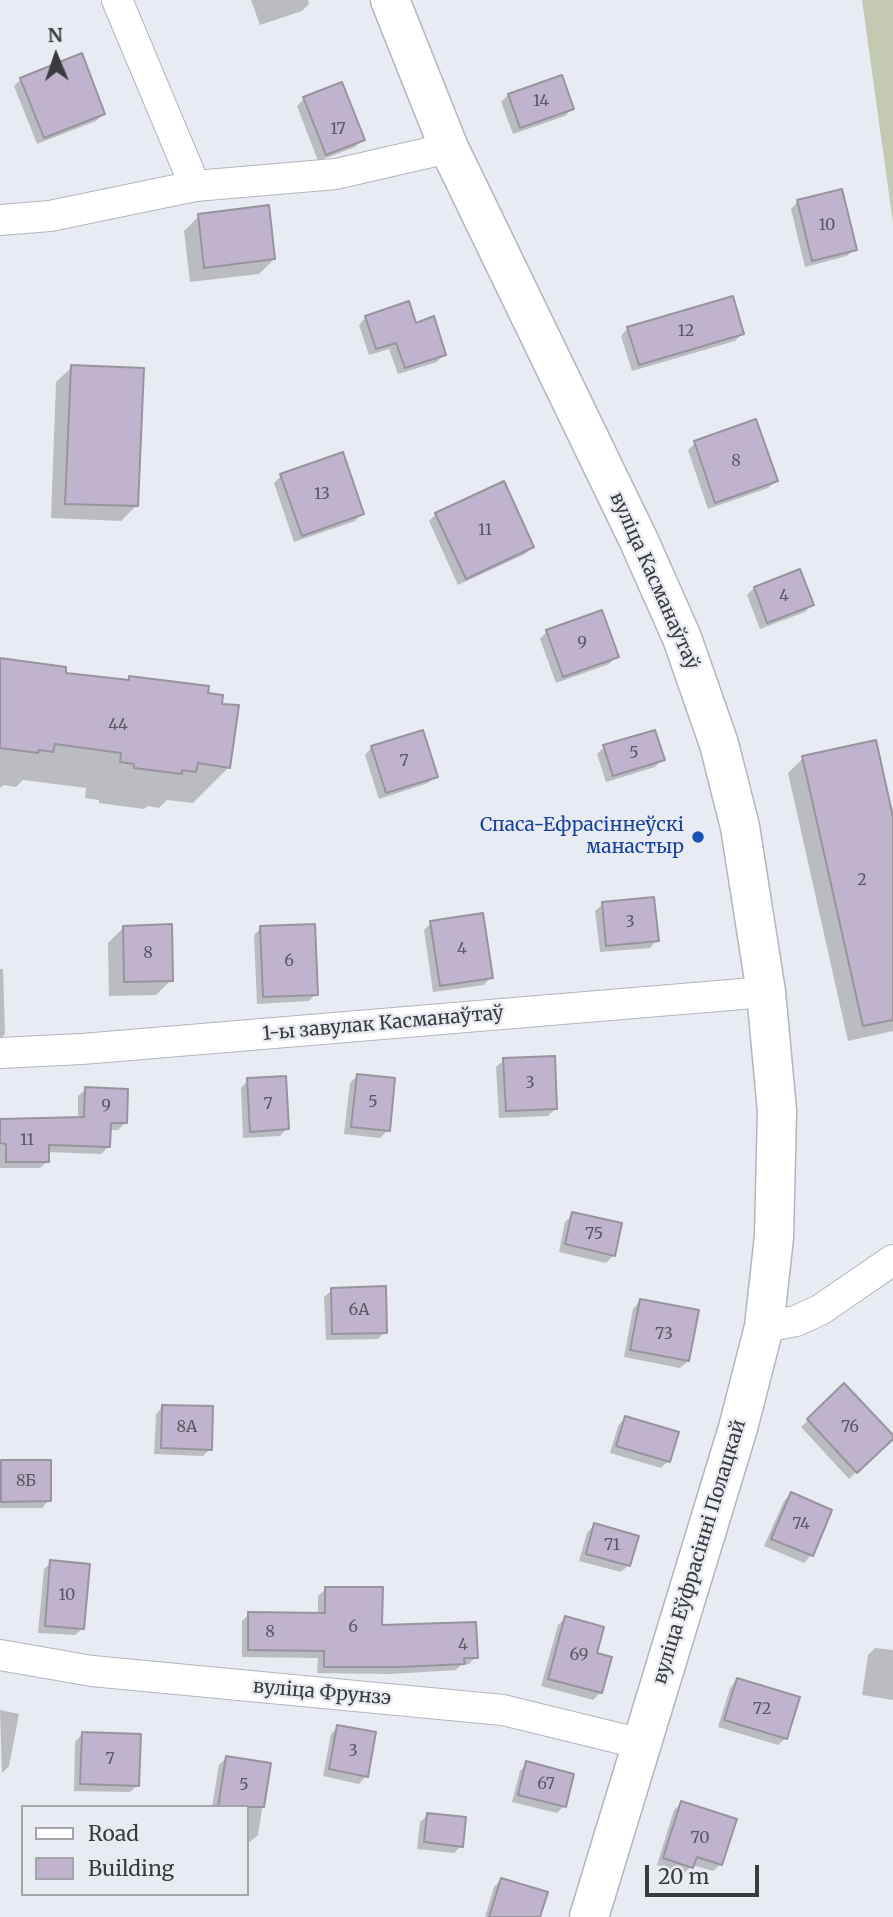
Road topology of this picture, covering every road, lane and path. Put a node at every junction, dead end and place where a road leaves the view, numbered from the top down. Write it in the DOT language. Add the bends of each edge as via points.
graph roads {
  1 [pos="117,0"];
  2 [pos="390,0"];
  3 [pos="449,148"];
  4 [pos="195,186"];
  5 [pos="0,220"];
  6 [pos="766,992"];
  7 [pos="0,1053"];
  8 [pos="893,1260"];
  9 [pos="764,1327"];
  10 [pos="0,1656"];
  11 [pos="642,1744"];
  12 [pos="589,1917"];
  1 -- 4 [label="street"];
  2 -- 3 [label="main road, вуліца Касманаўтаў"];
  3 -- 4 [label="street" via="336,174"];
  3 -- 6 [label="main road, вуліца Касманаўтаў" via="682,638 719,744 740,827"];
  4 -- 5 [label="street" via="50,216"];
  6 -- 7 [label="street, 1-ы завулак Касманаўтаў"];
  6 -- 9 [label="main road, вуліца Касманаўтаў" via="777,1111 774,1237"];
  8 -- 9 [label="street" via="820,1310 796,1321"];
  9 -- 11 [label="main road, вуліца Еўфрасінні Полацкай"];
  10 -- 11 [label="street, вуліца Фрунзэ" via="92,1671 503,1710"];
  11 -- 12 [label="main road, вуліца Еўфрасінні Полацкай"];
}
